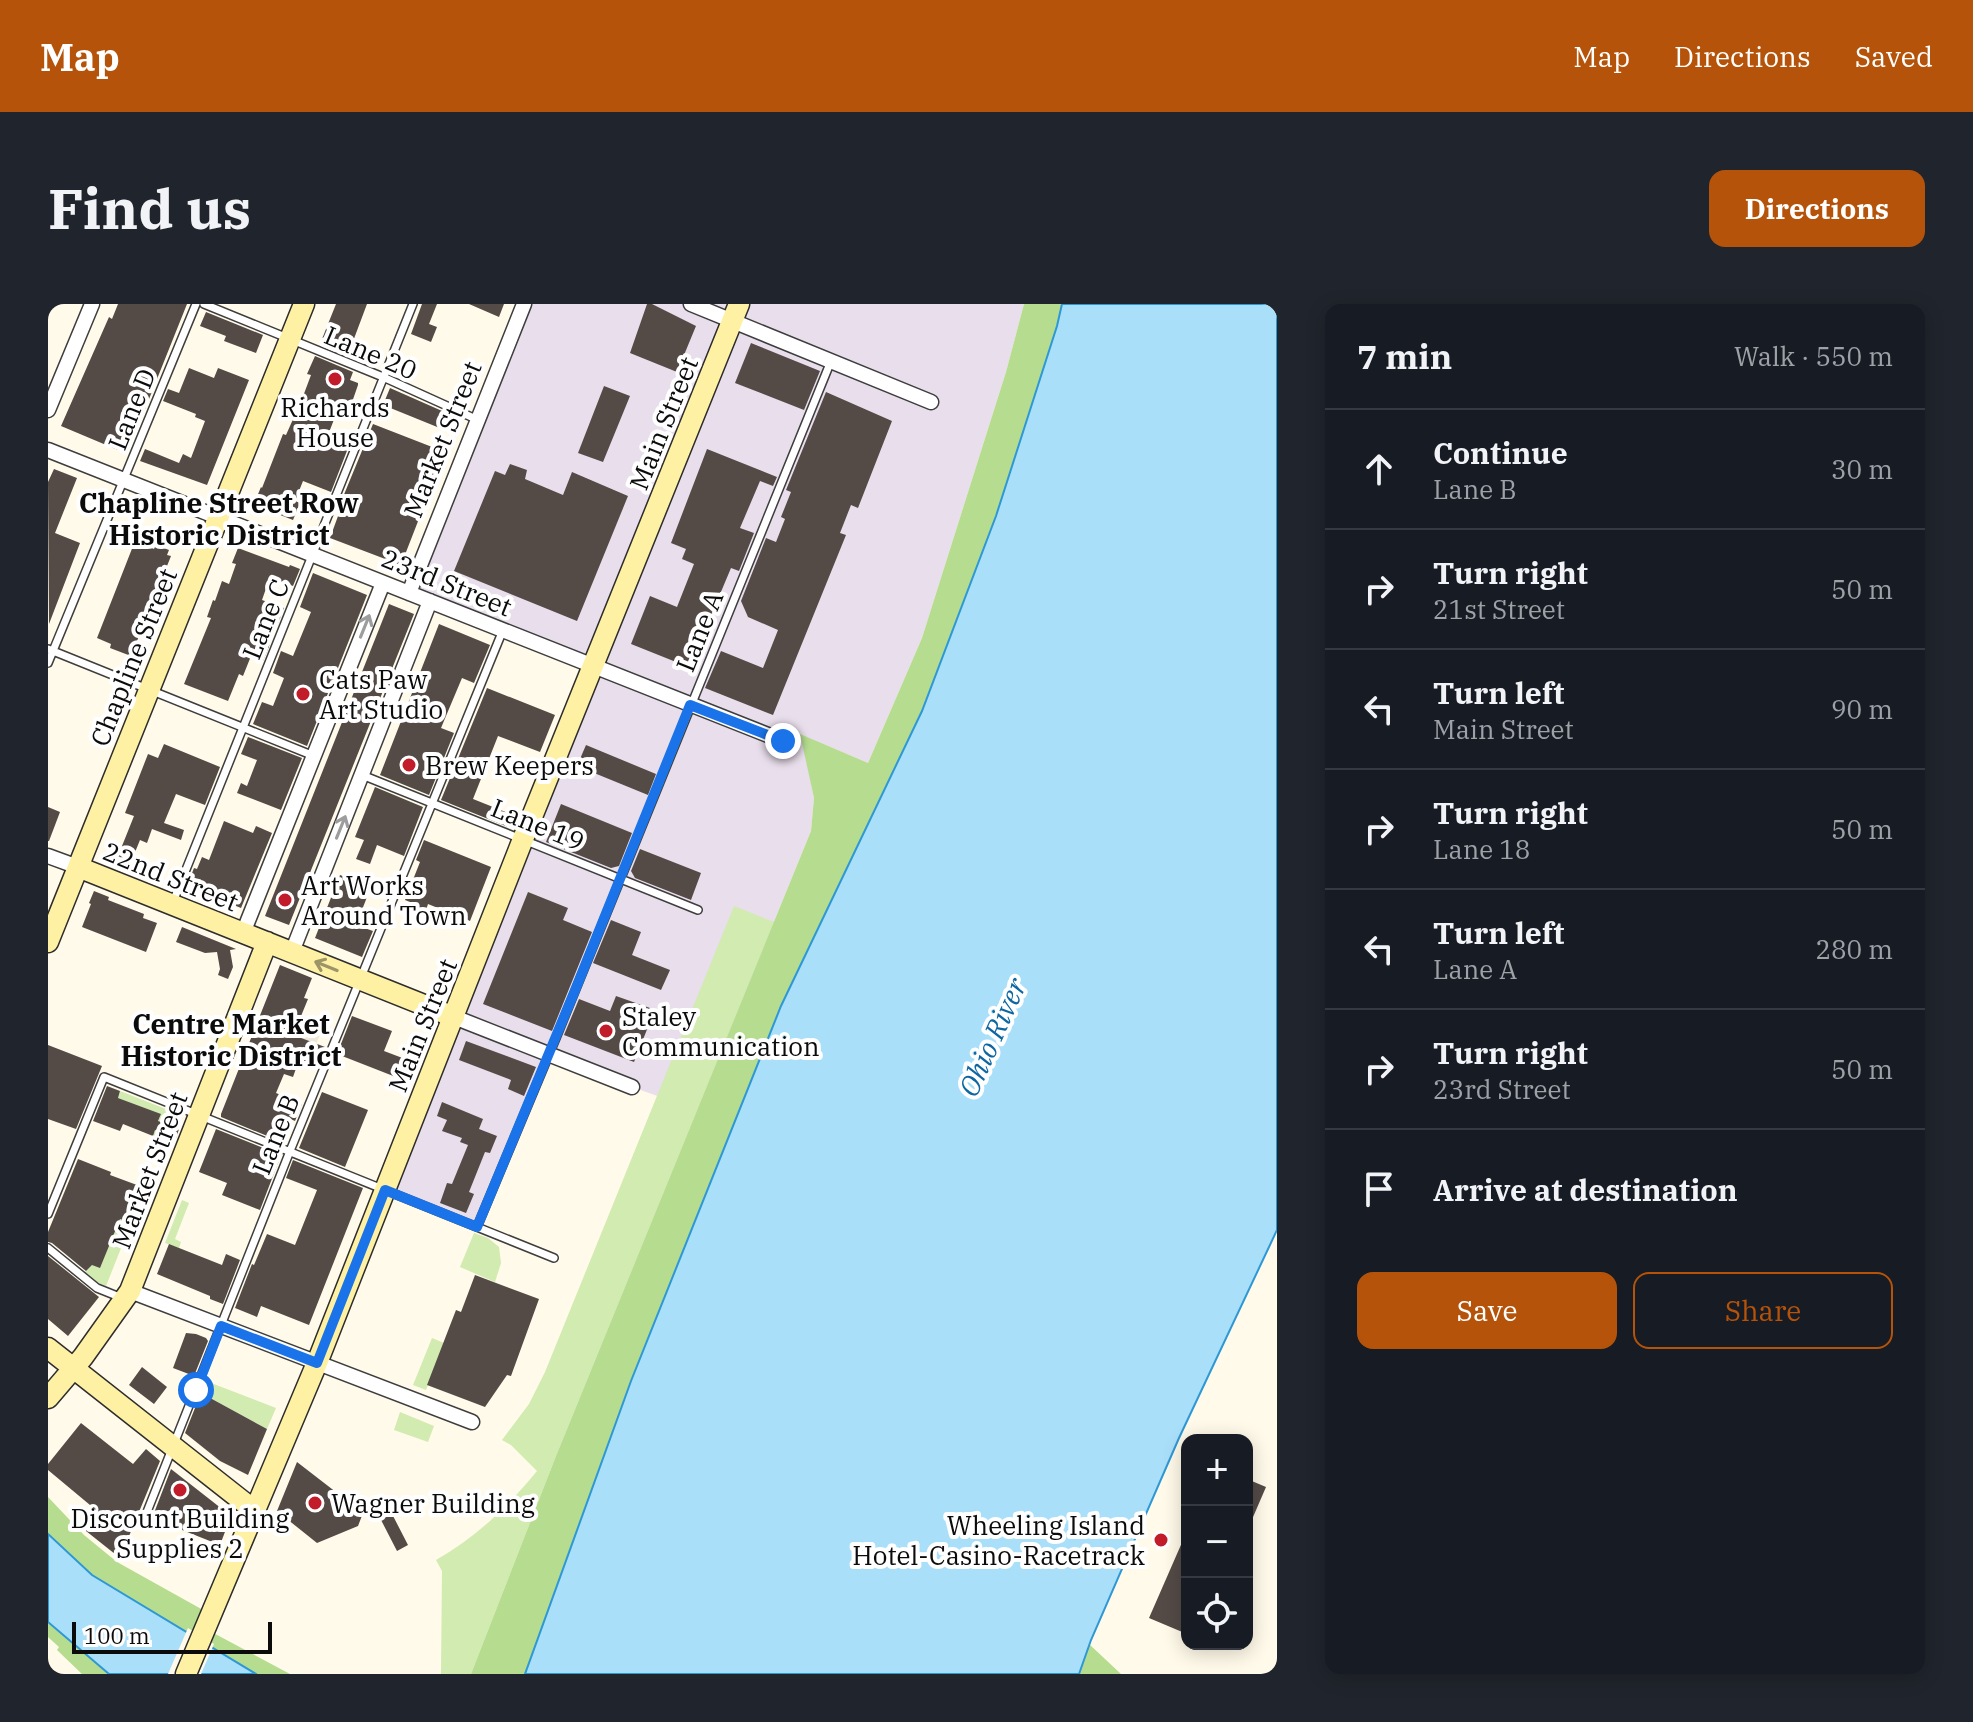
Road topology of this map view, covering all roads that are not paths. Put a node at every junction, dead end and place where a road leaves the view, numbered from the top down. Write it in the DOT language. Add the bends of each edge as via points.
graph roads {
  1 [pos="92,304"];
  2 [pos="196,304"];
  3 [pos="204,304"];
  4 [pos="304,304"];
  5 [pos="413,304"];
  6 [pos="524,304"];
  7 [pos="691,304"];
  8 [pos="736,312"];
  9 [pos="290,339"];
  10 [pos="831,361"];
  11 [pos="383,377"];
  12 [pos="931,402"];
  13 [pos="48,410"];
  14 [pos="478,420"];
  15 [pos="48,450"];
  16 [pos="124,480"];
  17 [pos="218,517"];
  18 [pos="313,555"];
  19 [pos="383,583"];
  20 [pos="409,593"];
  21 [pos="430,601"];
  22 [pos="503,630"];
  23 [pos="50,650"];
  24 [pos="48,663"];
  25 [pos="593,666"];
  26 [pos="148,690"];
  27 [pos="690,705"];
  28 [pos="243,728"];
  29 [pos="783,741"];
  30 [pos="314,756"];
  31 [pos="362,775"];
  32 [pos="432,803"];
  33 [pos="523,839"];
  34 [pos="48,856"];
  35 [pos="78,867"];
  36 [pos="620,880"];
  37 [pos="172,904"];
  38 [pos="698,910"];
  39 [pos="243,933"];
  40 [pos="48,942"];
  41 [pos="267,942"];
  42 [pos="292,952"];
  43 [pos="360,979"];
  44 [pos="454,1017"];
  45 [pos="549,1054"];
  46 [pos="632,1087"];
  47 [pos="199,1115"];
  48 [pos="290,1151"];
  49 [pos="385,1190"];
  50 [pos="48,1214"];
  51 [pos="477,1227"];
  52 [pos="48,1248"];
  53 [pos="554,1258"];
  54 [pos="127,1295"];
  55 [pos="221,1326"];
  56 [pos="48,1348"];
  57 [pos="317,1363"];
  58 [pos="74,1368"];
  59 [pos="48,1398"];
  60 [pos="472,1422"];
  61 [pos="173,1446"];
  62 [pos="255,1511"];
  63 [pos="143,1522"];
  64 [pos="186,1674"];
  1 -- 13 [label="street"];
  2 -- 16 [label="lane, Lane D"];
  3 -- 9 [label="lane, Lane 20"];
  4 -- 9 [label="street, Chapline Street"];
  5 -- 11 [label="lane, Lane C"];
  6 -- 14 [label="street, Market Street"];
  7 -- 8 [label="street"];
  8 -- 10 [label="street"];
  8 -- 25 [label="street, Main Street"];
  9 -- 11 [label="lane, Lane 20"];
  9 -- 17 [label="street, Chapline Street"];
  10 -- 12 [label="street"];
  10 -- 27 [label="lane, Lane A"];
  11 -- 14 [label="lane, Lane 20"];
  11 -- 18 [label="lane, Lane C"];
  14 -- 20 [label="street, Market Street"];
  15 -- 16 [label="street, 23rd Street"];
  16 -- 17 [label="street, 23rd Street"];
  16 -- 23 [label="lane, Lane D"];
  17 -- 18 [label="street, 23rd Street"];
  17 -- 26 [label="street, Chapline Street"];
  18 -- 19 [label="street, 23rd Street"];
  18 -- 28 [label="lane, Lane C"];
  19 -- 20 [label="street, 23rd Street"];
  30 -- 19 [label="street, one-way"];
  20 -- 21 [label="street, 23rd Street"];
  21 -- 22 [label="street, 23rd Street"];
  21 -- 31 [label="street"];
  22 -- 25 [label="street, 23rd Street"];
  22 -- 32 [label="lane, Lane B"];
  23 -- 24 [label="lane, Lane D"];
  23 -- 26 [label="lane"];
  25 -- 27 [label="street, 23rd Street"];
  25 -- 33 [label="street, Main Street"];
  26 -- 28 [label="lane"];
  26 -- 35 [label="street, Chapline Street"];
  27 -- 29 [label="street, 23rd Street"];
  27 -- 36 [label="lane, Lane A"];
  28 -- 30 [label="lane"];
  28 -- 37 [label="lane, Lane C"];
  30 -- 39 [label="street"];
  31 -- 32 [label="lane, Lane 19"];
  42 -- 31 [label="street, one-way"];
  32 -- 33 [label="lane, Lane 19"];
  32 -- 43 [label="lane, Lane B"];
  33 -- 36 [label="lane, Lane 19"];
  33 -- 44 [label="street, Main Street"];
  34 -- 35 [label="street, 22nd Street"];
  35 -- 37 [label="street, 22nd Street"];
  35 -- 40 [label="street, Chapline Street"];
  36 -- 38 [label="lane, Lane 19"];
  36 -- 45 [label="lane, Lane A"];
  37 -- 39 [label="street, 22nd Street"];
  39 -- 41 [label="street, 22nd Street"];
  41 -- 42 [label="street, 22nd Street"];
  41 -- 47 [label="street, Market Street"];
  43 -- 42 [label="street, 22nd Street, one-way"];
  43 -- 44 [label="street, 22nd Street"];
  43 -- 48 [label="lane, Lane B"];
  44 -- 45 [label="street, 22nd Street"];
  44 -- 49 [label="street, Main Street"];
  45 -- 46 [label="street, 22nd Street"];
  45 -- 51 [label="lane, Lane A"];
  47 -- 48 [label="lane"];
  47 -- 50 [label="lane" via="104,1077"];
  47 -- 54 [label="street, Market Street"];
  48 -- 49 [label="lane"];
  48 -- 55 [label="lane, Lane B"];
  49 -- 51 [label="lane"];
  49 -- 57 [label="street, Main Street"];
  51 -- 53 [label="lane"];
  52 -- 54 [label="lane" via="97,1288"];
  54 -- 55 [label="street"];
  54 -- 58 [label="street, Market Street"];
  55 -- 57 [label="street"];
  55 -- 61 [label="lane, Lane B"];
  56 -- 58 [label="street"];
  57 -- 60 [label="street"];
  57 -- 62 [label="street, Main Street"];
  58 -- 59 [label="street, Market Street"];
  58 -- 61 [label="street"];
  61 -- 62 [label="street"];
  61 -- 63 [label="lane, Lane B"];
  62 -- 64 [label="street, Main Street"];
}
